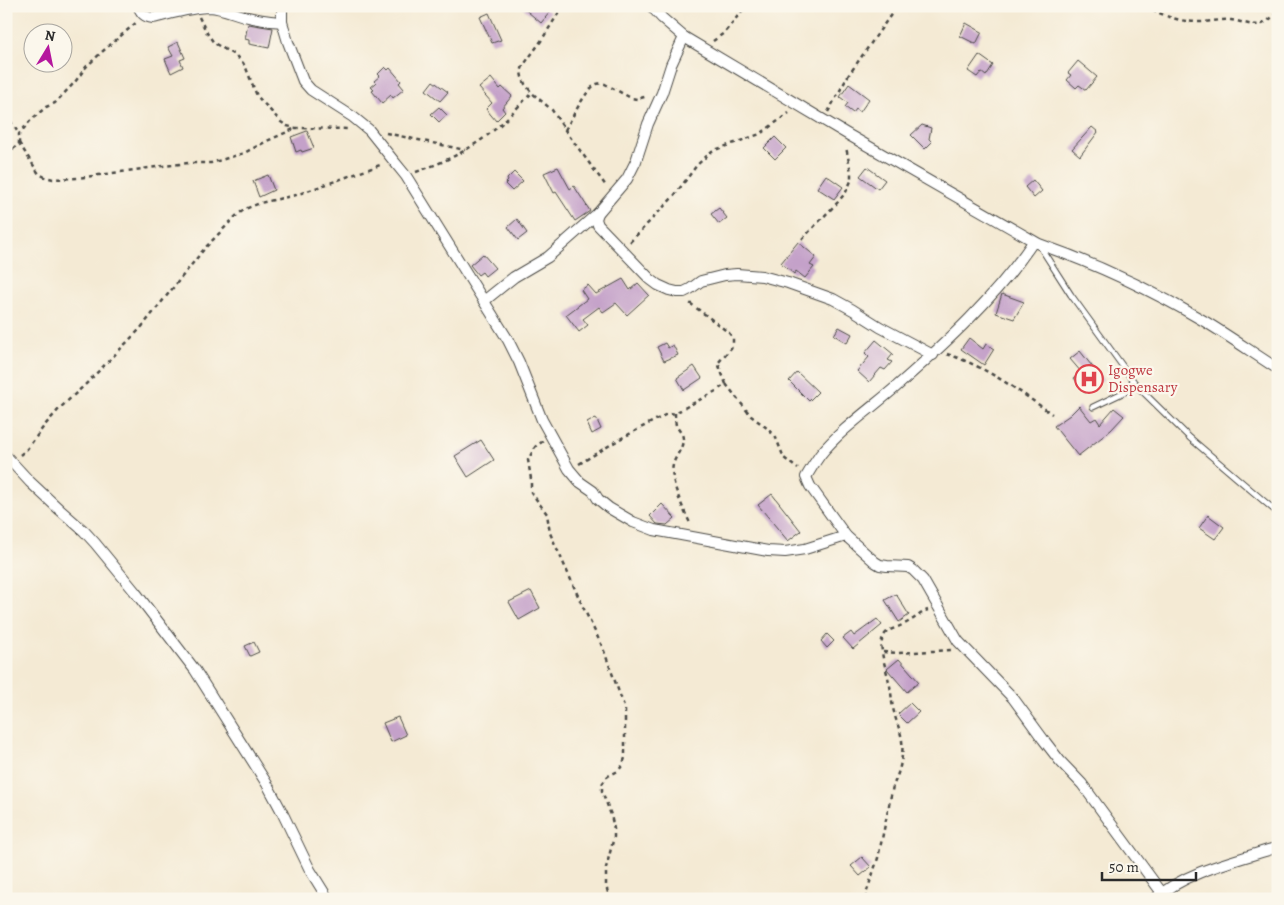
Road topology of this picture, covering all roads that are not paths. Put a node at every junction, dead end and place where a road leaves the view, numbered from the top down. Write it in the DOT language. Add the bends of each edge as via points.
graph roads {
  1 [pos="138,6"];
  2 [pos="282,6"];
  3 [pos="651,6"];
  4 [pos="282,22"];
  5 [pos="684,37"];
  6 [pos="598,213"];
  7 [pos="1036,243"];
  8 [pos="484,301"];
  9 [pos="935,353"];
  10 [pos="1278,369"];
  11 [pos="1138,386"];
  12 [pos="1093,407"];
  13 [pos="6,456"];
  14 [pos="1278,513"];
  15 [pos="846,536"];
  16 [pos="1278,847"];
  17 [pos="1159,896"];
  18 [pos="328,899"];
  1 -- 4 [label="street" via="144,16 153,18 210,7"];
  2 -- 4 [label="street"];
  3 -- 5 [label="street"];
  4 -- 8 [label="street" via="303,81 369,130 394,160"];
  5 -- 6 [label="street" via="636,161 627,179"];
  5 -- 7 [label="street"];
  6 -- 8 [label="street" via="548,257 514,277"];
  6 -- 9 [label="street" via="598,225 658,285 669,290 684,292 701,281 725,275 762,276 833,299 880,327"];
  7 -- 9 [label="street" via="987,301"];
  7 -- 10 [label="street" via="1129,281 1203,321"];
  7 -- 11 [label="lane"];
  8 -- 15 [label="street" via="508,340 542,420 569,469 609,508 654,530 768,551 805,549"];
  9 -- 15 [label="street" via="836,437 806,477"];
  11 -- 12 [label="lane"];
  11 -- 14 [label="lane" via="1190,438"];
  13 -- 18 [label="street" via="95,543 195,670 267,784"];
  15 -- 17 [label="street" via="880,565 908,567 923,580 958,641 1013,698 1048,746 1082,784 1141,863"];
  16 -- 17 [label="street" via="1194,874"];
}
